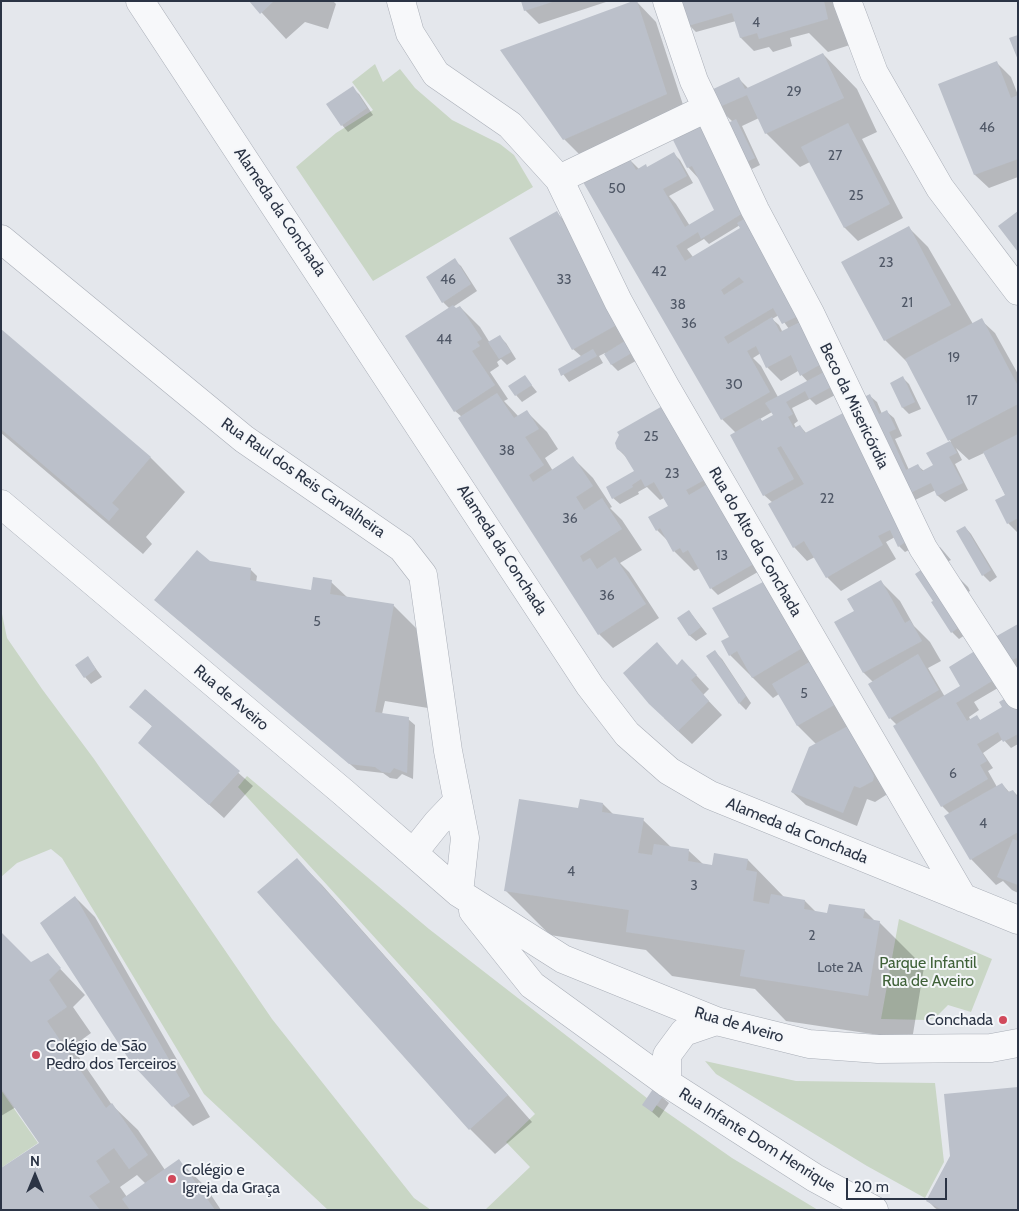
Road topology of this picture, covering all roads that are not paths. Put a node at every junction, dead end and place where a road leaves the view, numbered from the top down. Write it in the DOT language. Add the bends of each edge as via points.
graph roads {
  1 [pos="140,1"];
  2 [pos="401,1"];
  3 [pos="667,1"];
  4 [pos="847,1"];
  5 [pos="707,108"];
  6 [pos="559,179"];
  7 [pos="1,239"];
  8 [pos="1018,291"];
  9 [pos="1,504"];
  10 [pos="1018,695"];
  11 [pos="457,802"];
  12 [pos="413,853"];
  13 [pos="459,893"];
  14 [pos="963,898"];
  15 [pos="1018,920"];
  16 [pos="716,1021"];
  17 [pos="1018,1043"];
  18 [pos="667,1084"];
  19 [pos="874,1210"];
  1 -- 14 [label="street, Alameda da Conchada" via="590,686 627,734 670,771 710,795"];
  2 -- 6 [label="street, Rua do Alto da Conchada" via="410,33 436,74 510,125"];
  3 -- 5 [label="street, Beco da Misericórdia" via="694,81"];
  4 -- 8 [label="street" via="874,73 940,188"];
  5 -- 6 [label="street"];
  5 -- 10 [label="street, Beco da Misericórdia" via="923,548"];
  6 -- 14 [label="street, Rua do Alto da Conchada" via="618,301 665,386"];
  7 -- 11 [label="street, Rua Raul dos Reis Carvalheira" via="244,439 402,548 424,575"];
  9 -- 12 [label="street, Rua de Aveiro"];
  11 -- 12 [label="street"];
  11 -- 13 [label="street, Rua Raul dos Reis Carvalheira" via="464,838"];
  12 -- 13 [label="street, Rua de Aveiro"];
  13 -- 16 [label="street, Rua de Aveiro" via="563,959"];
  13 -- 18 [label="street, Rua de Aveiro" via="532,985"];
  14 -- 15 [label="street, Alameda da Conchada"];
  16 -- 17 [label="street, Rua de Aveiro" via="809,1044 991,1048"];
  16 -- 18 [label="street" via="684,1032 667,1055"];
  18 -- 19 [label="street, Rua Infante Dom Henrique" via="815,1178"];
}
